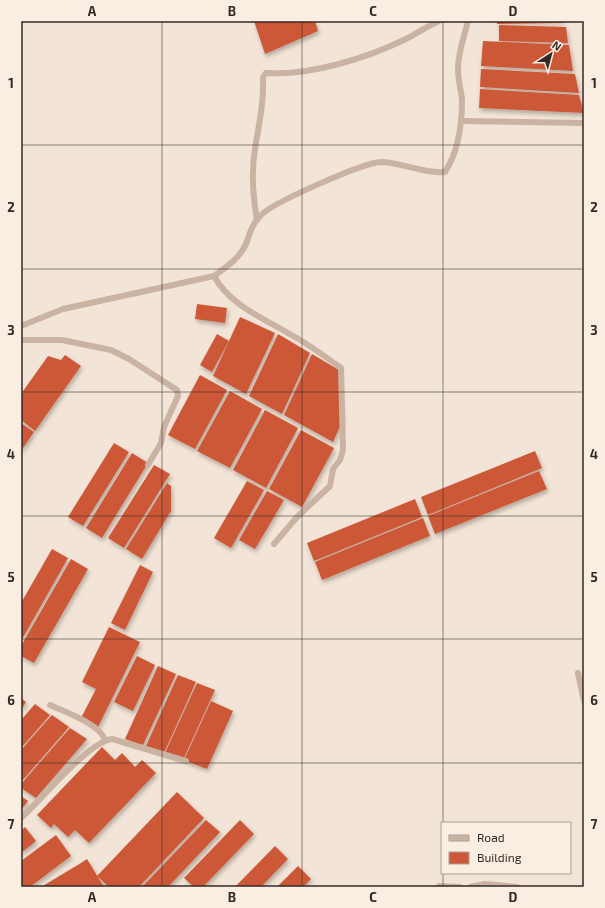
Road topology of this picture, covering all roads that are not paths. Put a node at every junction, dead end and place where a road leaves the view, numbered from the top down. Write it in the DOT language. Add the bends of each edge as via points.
graph roads {
  1 [pos="439,21"];
  2 [pos="468,21"];
  3 [pos="461,121"];
  4 [pos="584,123"];
  5 [pos="257,220"];
  6 [pos="214,276"];
  7 [pos="21,326"];
  8 [pos="21,340"];
  9 [pos="148,465"];
  10 [pos="274,544"];
  11 [pos="578,673"];
  12 [pos="584,701"];
  13 [pos="50,705"];
  14 [pos="105,740"];
  15 [pos="186,761"];
  16 [pos="21,818"];
  17 [pos="439,886"];
  18 [pos="460,887"];
  19 [pos="470,887"];
  20 [pos="517,887"];
  1 -- 5 [label="street" via="405,39 361,57 294,74 266,73 263,78 261,122 253,169 253,201"];
  2 -- 3 [label="street" via="459,55"];
  3 -- 4 [label="street"];
  3 -- 5 [label="street" via="455,148 445,172 436,173 382,162 355,168 276,205 261,214"];
  5 -- 6 [label="street" via="250,228 245,246 230,264"];
  6 -- 7 [label="street" via="63,309"];
  6 -- 10 [label="street" via="219,286 255,315 308,345 341,368 343,450 340,460 333,469 330,486 297,517"];
  8 -- 9 [label="street" via="62,340 111,350 177,390 178,396 164,427 161,443"];
  11 -- 12 [label="street"];
  13 -- 14 [label="street" via="94,726 103,732"];
  14 -- 15 [label="street" via="112,739"];
  14 -- 16 [label="street" via="85,755"];
  17 -- 18 [label="street"];
  19 -- 20 [label="street" via="485,884"];
}
